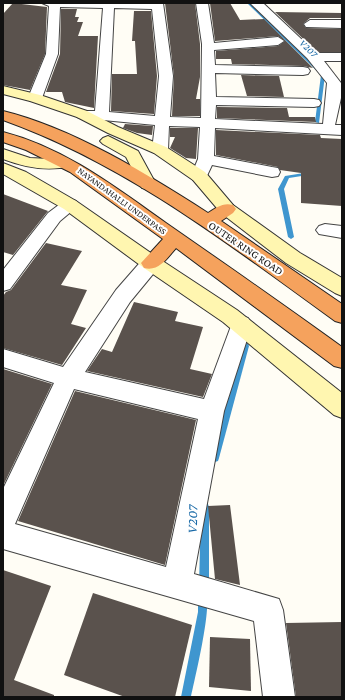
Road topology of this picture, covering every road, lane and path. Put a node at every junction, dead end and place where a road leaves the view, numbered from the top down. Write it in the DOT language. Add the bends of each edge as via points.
graph roads {
  1 [pos="48,3"];
  2 [pos="55,3"];
  3 [pos="202,3"];
  4 [pos="256,3"];
  5 [pos="108,4"];
  6 [pos="157,5"];
  7 [pos="310,24"];
  8 [pos="342,24"];
  9 [pos="278,41"];
  10 [pos="208,47"];
  11 [pos="313,57"];
  12 [pos="342,57"];
  13 [pos="209,69"];
  14 [pos="303,72"];
  15 [pos="35,98"];
  16 [pos="209,101"];
  17 [pos="3,102"];
  18 [pos="314,103"];
  19 [pos="82,114"];
  20 [pos="102,115"];
  21 [pos="163,120"];
  22 [pos="208,123"];
  23 [pos="335,127"];
  24 [pos="3,137"];
  25 [pos="160,150"];
  26 [pos="3,154"];
  27 [pos="206,159"];
  28 [pos="64,163"];
  29 [pos="3,168"];
  30 [pos="272,172"];
  31 [pos="199,176"];
  32 [pos="148,184"];
  33 [pos="70,205"];
  34 [pos="227,209"];
  35 [pos="207,222"];
  36 [pos="174,239"];
  37 [pos="151,263"];
  38 [pos="3,284"];
  39 [pos="342,288"];
  40 [pos="342,315"];
  41 [pos="248,330"];
  42 [pos="3,358"];
  43 [pos="342,359"];
  44 [pos="68,378"];
  45 [pos="342,407"];
  46 [pos="212,411"];
  47 [pos="3,519"];
  48 [pos="3,535"];
  49 [pos="183,586"];
  50 [pos="279,697"];
  1 -- 2 [label="street"];
  2 -- 5 [label="street"];
  2 -- 15 [label="street" via="52,54"];
  3 -- 10 [label="street"];
  4 -- 11 [label="street"];
  5 -- 6 [label="street"];
  5 -- 20 [label="street"];
  6 -- 21 [label="street" via="166,76"];
  7 -- 8 [label="street"];
  9 -- 10 [label="street"];
  10 -- 13 [label="street"];
  11 -- 12 [label="street"];
  11 -- 23 [label="street" via="334,84"];
  13 -- 14 [label="street"];
  13 -- 16 [label="street"];
  15 -- 17 [label="street"];
  15 -- 19 [label="street"];
  16 -- 18 [label="street"];
  16 -- 22 [label="street"];
  17 -- 32 [label="street" via="62,120 132,154"];
  19 -- 20 [label="street"];
  19 -- 25 [label="street"];
  20 -- 21 [label="street"];
  21 -- 22 [label="street"];
  21 -- 25 [label="street"];
  22 -- 23 [label="street"];
  22 -- 27 [label="street"];
  24 -- 28 [label="highway, NAYANDAHALLI UNDERPASS" via="32,147"];
  25 -- 31 [label="street"];
  26 -- 28 [label="street" via="29,163"];
  27 -- 30 [label="street"];
  27 -- 31 [label="street"];
  28 -- 36 [label="highway, NAYANDAHALLI UNDERPASS" via="76,168"];
  29 -- 33 [label="street"];
  31 -- 34 [label="street"];
  32 -- 35 [label="highway, OUTER RING ROAD"];
  33 -- 37 [label="street"];
  33 -- 38 [label="street" via="54,217"];
  34 -- 35 [label="highway"];
  34 -- 39 [label="street" via="293,258"];
  35 -- 40 [label="highway, OUTER RING ROAD"];
  36 -- 37 [label="highway"];
  36 -- 43 [label="highway"];
  37 -- 41 [label="street"];
  37 -- 44 [label="street" via="123,296"];
  41 -- 45 [label="street"];
  41 -- 46 [label="street"];
  42 -- 44 [label="street"];
  44 -- 46 [label="street"];
  44 -- 47 [label="street"];
  46 -- 49 [label="street"];
  48 -- 49 [label="street"];
  49 -- 50 [label="street" via="268,610"];
}
